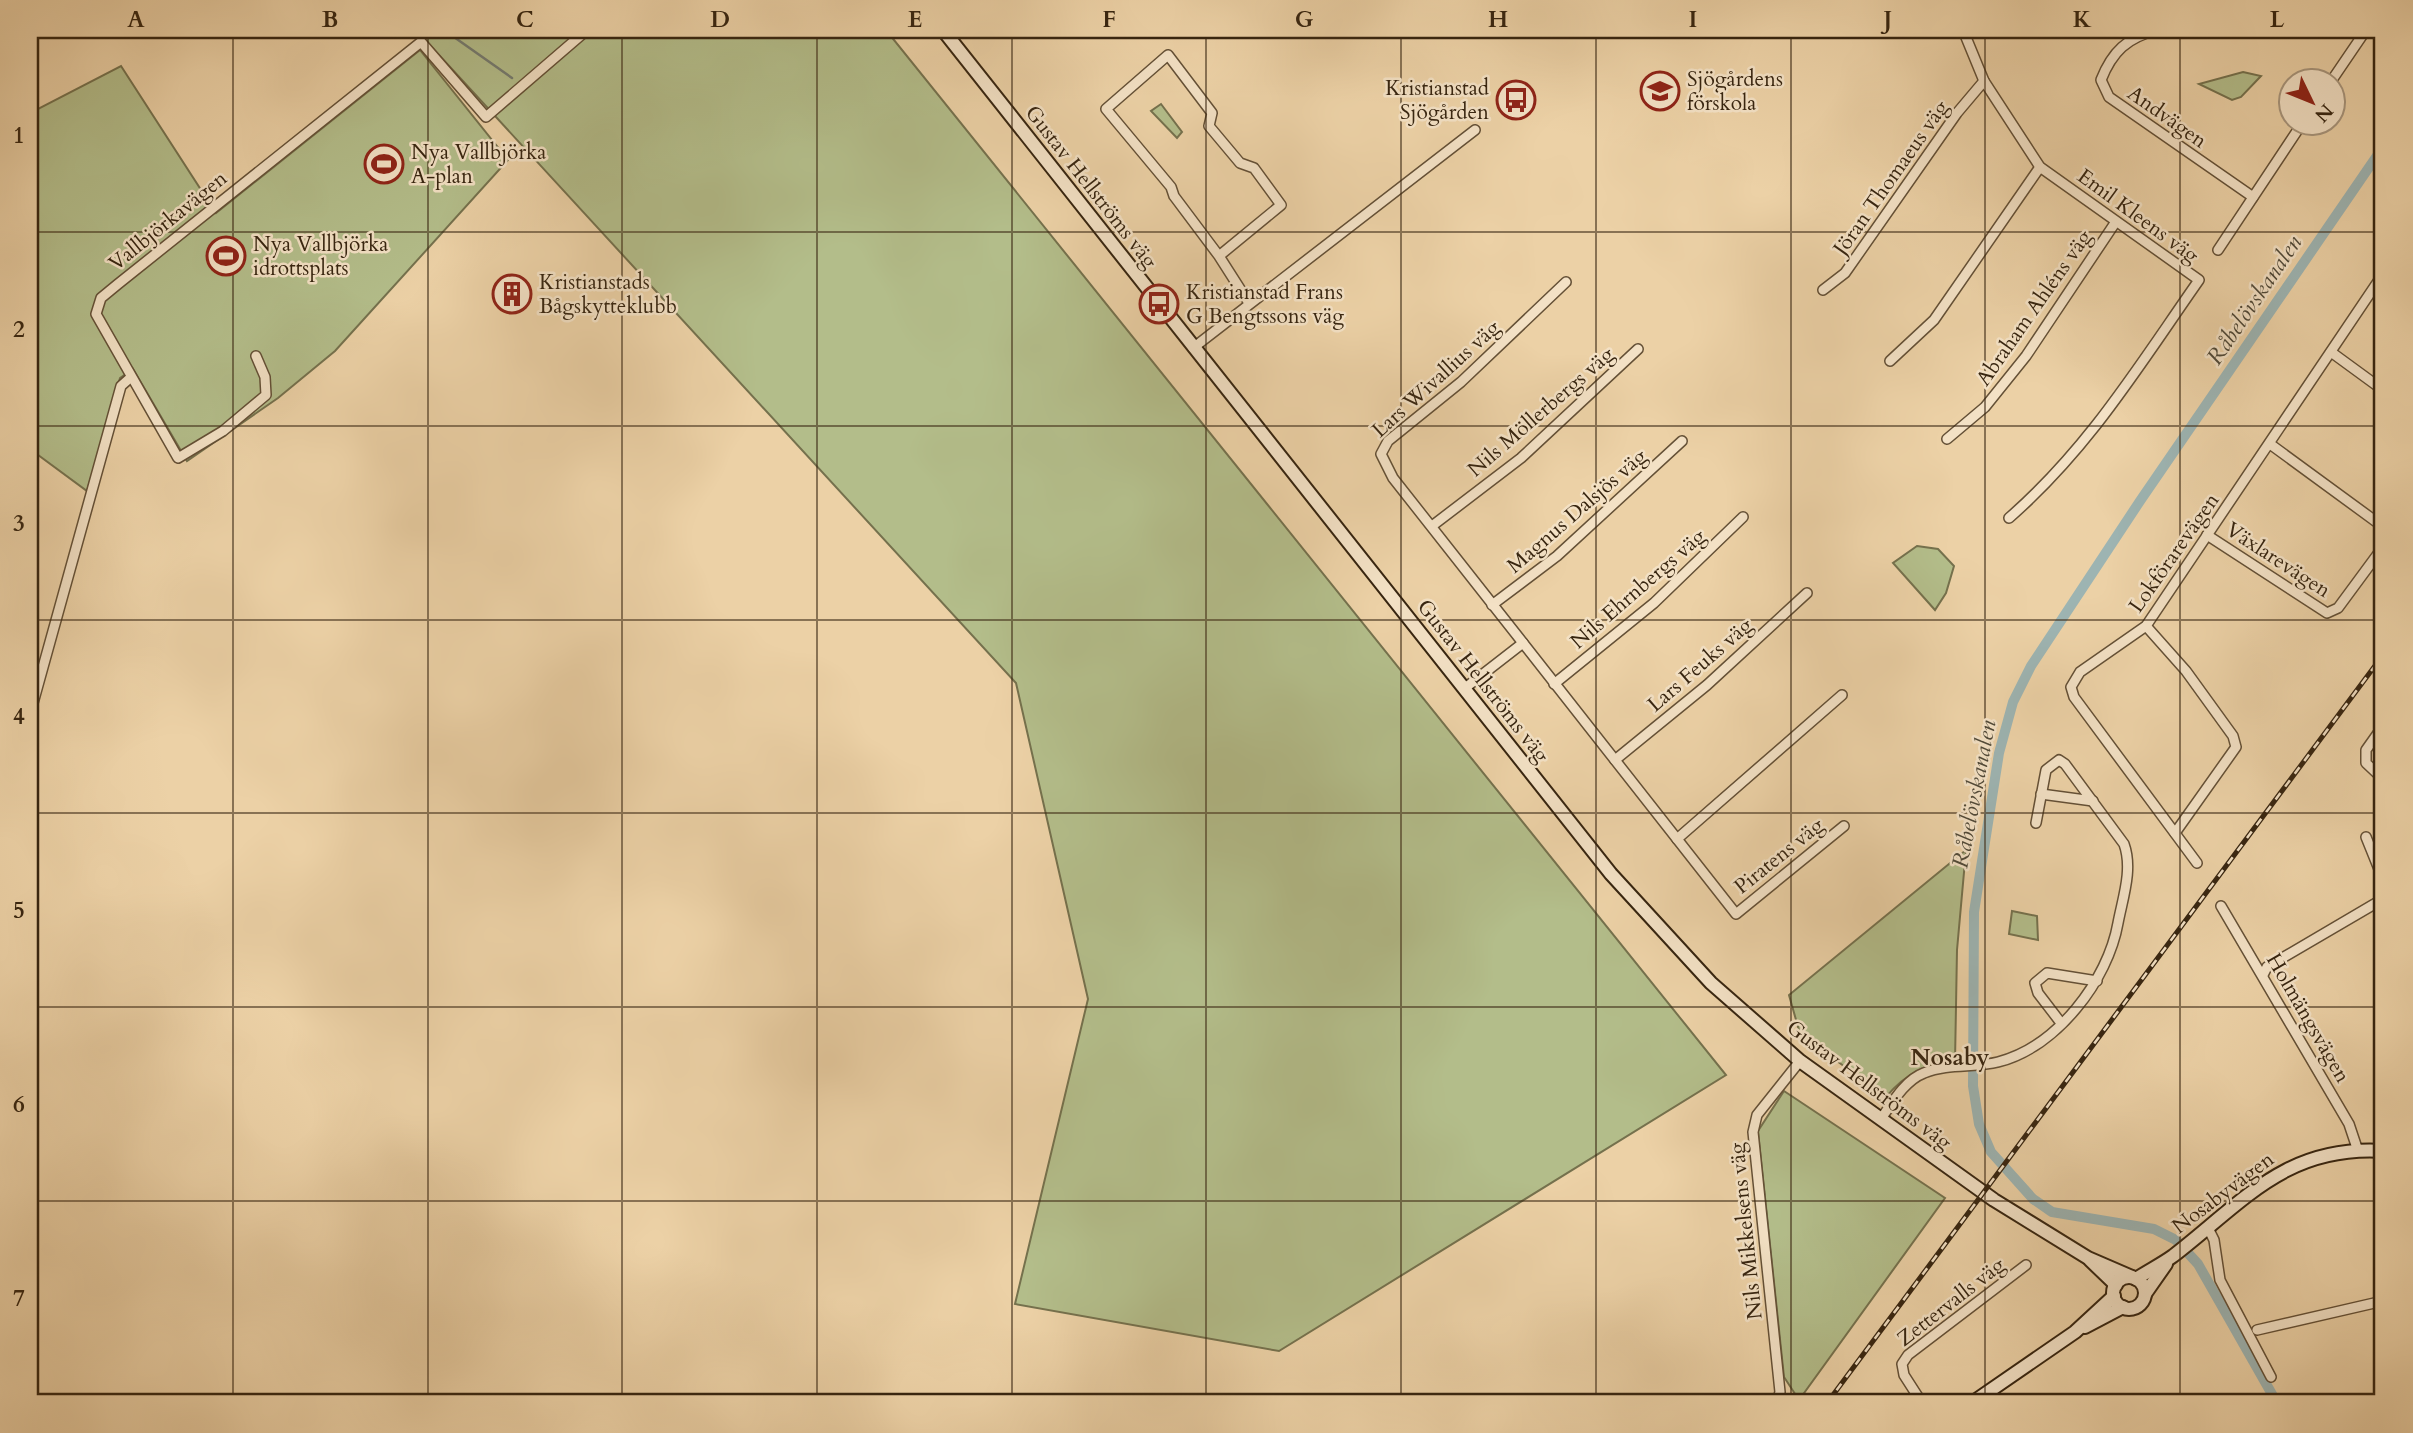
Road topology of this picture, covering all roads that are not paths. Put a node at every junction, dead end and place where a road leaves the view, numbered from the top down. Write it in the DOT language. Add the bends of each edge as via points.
graph roads {
  1 [pos="587,30"];
  2 [pos="943,30"];
  3 [pos="1963,30"];
  4 [pos="2158,30"];
  5 [pos="2366,30"];
  6 [pos="2342,66"];
  7 [pos="1984,81"];
  8 [pos="1475,131"];
  9 [pos="2294,136"];
  10 [pos="2040,167"];
  11 [pos="2253,197"];
  12 [pos="2115,223"];
  13 [pos="2218,250"];
  14 [pos="1219,256"];
  15 [pos="2383,274"];
  16 [pos="1566,282"];
  17 [pos="1823,290"];
  18 [pos="1249,303"];
  19 [pos="1193,348"];
  20 [pos="1638,349"];
  21 [pos="2331,352"];
  22 [pos="256,356"];
  23 [pos="1890,361"];
  24 [pos="130,378"];
  25 [pos="2383,390"];
  26 [pos="1947,439"];
  27 [pos="1682,441"];
  28 [pos="2270,444"];
  29 [pos="1743,517"];
  30 [pos="2009,518"];
  31 [pos="1432,526"];
  32 [pos="2383,530"];
  33 [pos="2207,535"];
  34 [pos="2383,547"];
  35 [pos="1807,593"];
  36 [pos="1492,604"];
  37 [pos="2146,626"];
  38 [pos="1523,643"];
  39 [pos="1554,684"];
  40 [pos="1465,688"];
  41 [pos="1842,695"];
  42 [pos="30,715"];
  43 [pos="2383,726"];
  44 [pos="1615,760"];
  45 [pos="2383,779"];
  46 [pos="2041,794"];
  47 [pos="2093,801"];
  48 [pos="2036,823"];
  49 [pos="1844,826"];
  50 [pos="2175,832"];
  51 [pos="2366,836"];
  52 [pos="1677,839"];
  53 [pos="2197,863"];
  54 [pos="2383,879"];
  55 [pos="2383,900"];
  56 [pos="2221,906"];
  57 [pos="1736,914"];
  58 [pos="2263,975"];
  59 [pos="2097,981"];
  60 [pos="2062,1023"];
  61 [pos="1800,1062"];
  62 [pos="1881,1119"];
  63 [pos="2358,1151"];
  64 [pos="2383,1151"];
  65 [pos="2208,1228"];
  66 [pos="2174,1255"];
  67 [pos="2088,1258"];
  68 [pos="2025,1265"];
  69 [pos="2134,1278"];
  70 [pos="2115,1290"];
  71 [pos="2145,1294"];
  72 [pos="2383,1301"];
  73 [pos="2123,1307"];
  74 [pos="2257,1330"];
  75 [pos="2076,1332"];
  76 [pos="2272,1377"];
  77 [pos="1766,1403"];
  78 [pos="1923,1403"];
  79 [pos="1972,1403"];
  1 -- 24 [label="street, Vallbjörkavägen" via="486,117 421,42 101,299 96,314"];
  2 -- 19 [label="street, Gustav Hellströms väg"];
  3 -- 7 [label="street, Emil Kleens väg"];
  4 -- 11 [label="street, Andvägen" via="2124,43 2109,59 2101,80 2109,97"];
  5 -- 6 [label="street"];
  7 -- 10 [label="street, Emil Kleens väg"];
  7 -- 17 [label="street, Jöran Thomaeus väg" via="1845,273"];
  8 -- 18 [label="street"];
  9 -- 11 [label="street"];
  10 -- 12 [label="street, Emil Kleens väg"];
  10 -- 23 [label="street" via="1934,320"];
  11 -- 13 [label="street"];
  12 -- 26 [label="street, Abraham Ahléns väg" via="2026,356 1985,407"];
  12 -- 30 [label="street, Emil Kleens väg" via="2199,281 2090,436 2051,481"];
  14 -- 14 [label="street" via="1164,178 1106,109 1168,55 1212,113 1209,126 1240,163 1254,168 1281,205"];
  14 -- 18 [label="street"];
  15 -- 21 [label="street, Lokförarevägen"];
  16 -- 31 [label="street, Lars Wivallius väg" via="1461,382 1382,446 1384,465"];
  18 -- 19 [label="street"];
  19 -- 40 [label="street, Gustav Hellströms väg"];
  20 -- 31 [label="street, Nils Möllerbergs väg" via="1521,458"];
  21 -- 25 [label="street"];
  21 -- 28 [label="street, Lokförarevägen"];
  22 -- 24 [label="street" via="265,377 266,396 223,431 178,458"];
  24 -- 42 [label="street" via="121,386"];
  27 -- 36 [label="street, Magnus Dalsjös väg" via="1558,556"];
  28 -- 32 [label="street"];
  28 -- 33 [label="street, Lokförarevägen"];
  29 -- 39 [label="street, Nils Ehrnbergs väg" via="1654,603"];
  31 -- 36 [label="street, Lars Wivallius väg"];
  33 -- 34 [label="street, Växlarevägen" via="2327,613 2338,608"];
  33 -- 37 [label="street, Lokförarevägen"];
  35 -- 44 [label="street, Lars Feuks väg" via="1707,685"];
  36 -- 38 [label="street, Lars Wivallius väg"];
  37 -- 50 [label="street" via="2186,671 2233,736 2235,747"];
  37 -- 50 [label="street, Lokförarevägen" via="2080,672 2071,687"];
  38 -- 39 [label="street, Lars Wivallius väg"];
  38 -- 40 [label="street"];
  39 -- 44 [label="street, Lars Wivallius väg"];
  40 -- 61 [label="street, Gustav Hellströms väg" via="1643,910 1711,983"];
  41 -- 52 [label="street"];
  43 -- 45 [label="street" via="2366,751 2366,763"];
  44 -- 52 [label="street, Lars Wivallius väg"];
  46 -- 47 [label="street"];
  46 -- 47 [label="street" via="2046,770 2059,760"];
  46 -- 48 [label="street"];
  47 -- 59 [label="street" via="2124,844 2129,859 2114,946"];
  49 -- 57 [label="street, Piratens väg"];
  50 -- 53 [label="street, Lokförarevägen"];
  51 -- 54 [label="street"];
  52 -- 57 [label="street, Lars Wivallius väg"];
  55 -- 58 [label="street" via="2267,967"];
  56 -- 58 [label="street, Holmängsvägen"];
  58 -- 63 [label="street, Holmängsvägen" via="2349,1124"];
  59 -- 60 [label="street" via="2083,1004"];
  59 -- 60 [label="street" via="2047,973 2040,976 2035,983 2038,993"];
  60 -- 62 [label="street" via="2016,1056 1923,1073 1902,1090"];
  61 -- 62 [label="street, Gustav Hellströms väg"];
  61 -- 77 [label="street, Nils Mikkelsens väg" via="1757,1115 1753,1132 1780,1392 1778,1399"];
  62 -- 67 [label="street, Gustav Hellströms väg" via="1994,1200"];
  63 -- 64 [label="street, Nosabyvägen"];
  63 -- 65 [label="street, Nosabyvägen" via="2297,1163 2254,1189"];
  65 -- 66 [label="street, Nosabyvägen"];
  65 -- 76 [label="street" via="2220,1280"];
  66 -- 69 [label="street, Nosabyvägen"];
  66 -- 71 [label="street, Nosabyvägen"];
  67 -- 69 [label="street, Gustav Hellströms väg"];
  67 -- 70 [label="street, Gustav Hellströms väg"];
  68 -- 78 [label="street, Zettervalls väg" via="1908,1355 1902,1364 1904,1375"];
  69 -- 70 [label="street" via="2123,1278"];
  69 -- 71 [label="street"];
  70 -- 73 [label="street"];
  70 -- 75 [label="street"];
  71 -- 73 [label="street" via="2137,1306"];
  72 -- 74 [label="street"];
  73 -- 75 [label="street"];
  75 -- 79 [label="street"];
}
